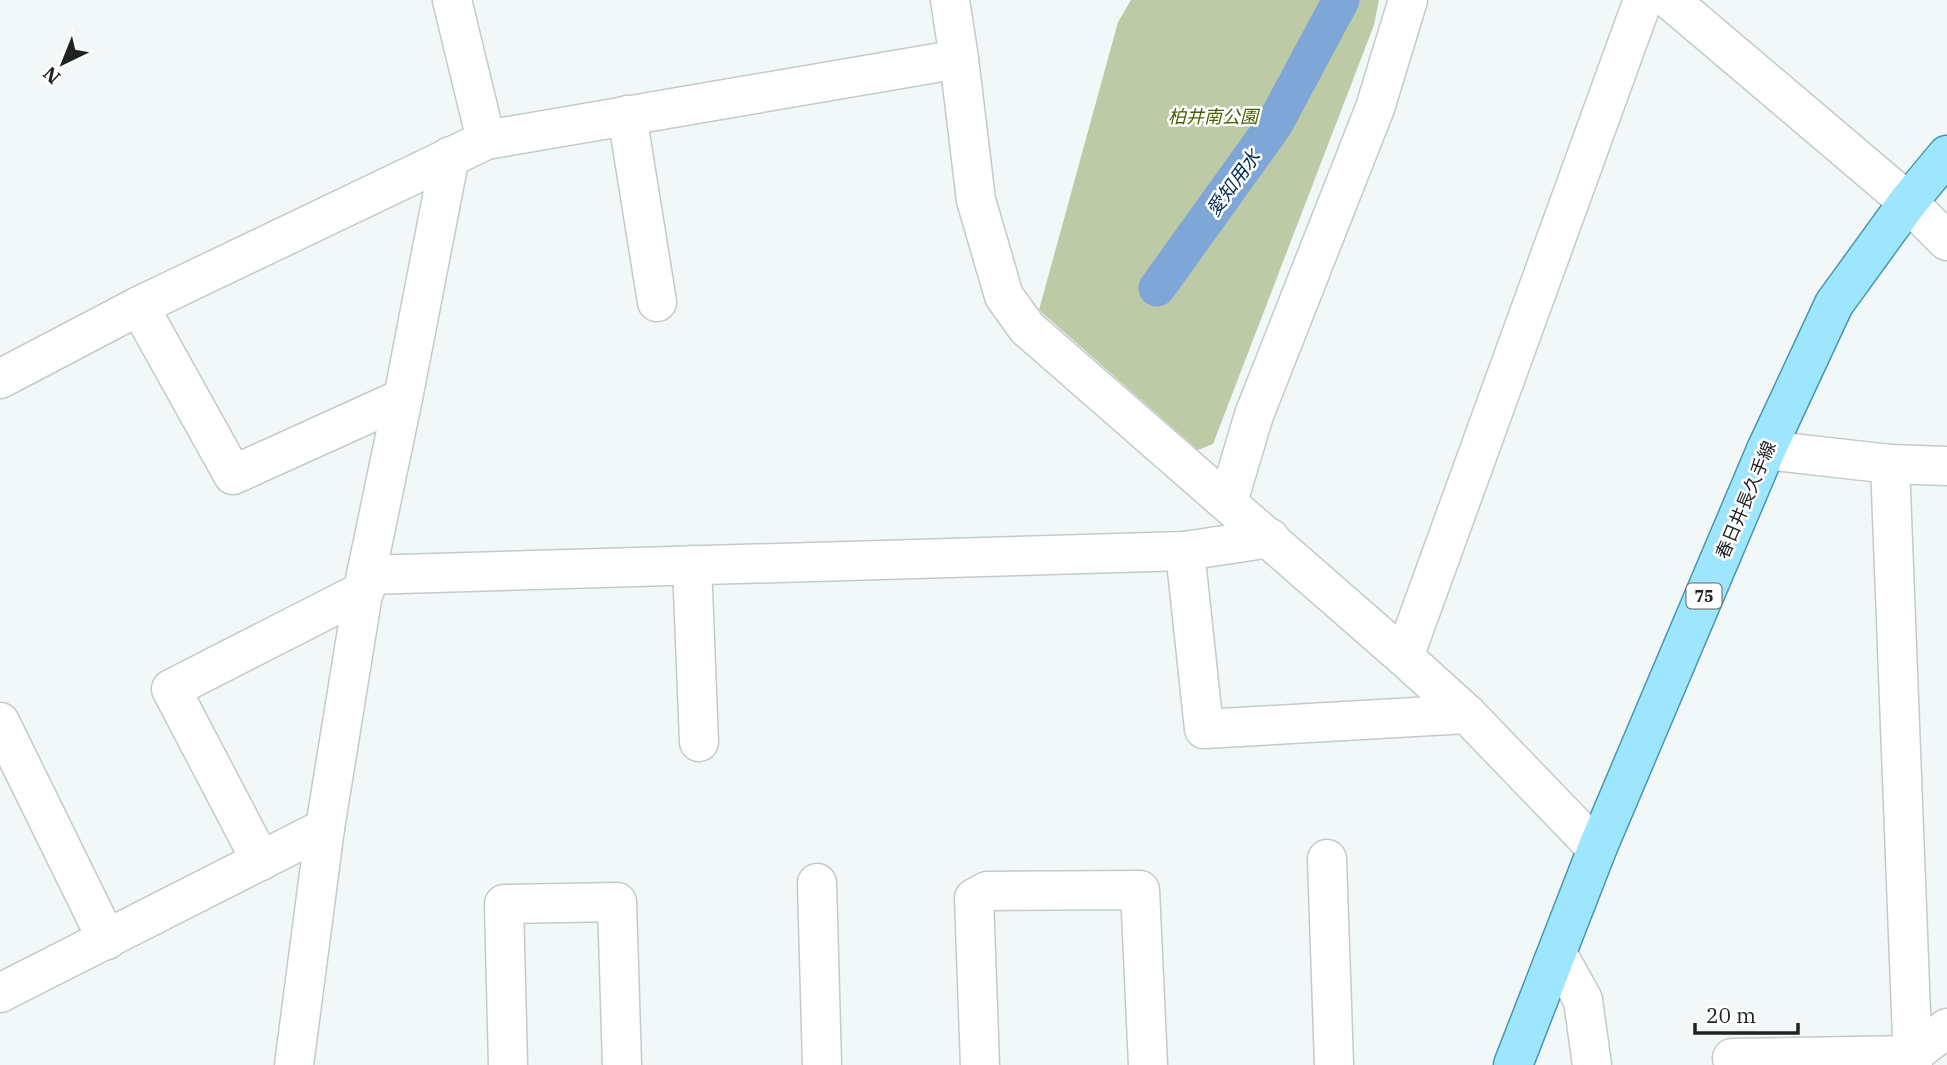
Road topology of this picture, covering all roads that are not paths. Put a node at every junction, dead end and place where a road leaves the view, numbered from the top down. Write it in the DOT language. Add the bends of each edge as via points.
graph roads {
  1 [pos="452,0"];
  2 [pos="950,0"];
  3 [pos="1408,0"];
  4 [pos="1643,0"];
  5 [pos="1670,0"];
  6 [pos="959,59"];
  7 [pos="626,115"];
  8 [pos="486,140"];
  9 [pos="1947,155"];
  10 [pos="450,156"];
  11 [pos="1908,202"];
  12 [pos="1947,241"];
  13 [pos="657,302"];
  14 [pos="139,306"];
  15 [pos="0,379"];
  16 [pos="403,398"];
  17 [pos="1766,450"];
  18 [pos="1890,464"];
  19 [pos="1947,466"];
  20 [pos="1228,502"];
  21 [pos="1270,538"];
  22 [pos="1185,551"];
  23 [pos="692,565"];
  24 [pos="366,583"];
  25 [pos="1404,657"];
  26 [pos="1467,714"];
  27 [pos="0,722"];
  28 [pos="699,742"];
  29 [pos="325,828"];
  30 [pos="1597,849"];
  31 [pos="1327,859"];
  32 [pos="261,861"];
  33 [pos="817,883"];
  34 [pos="107,940"];
  35 [pos="1557,953"];
  36 [pos="0,993"];
  37 [pos="1947,1028"];
  38 [pos="1732,1058"];
  39 [pos="1912,1060"];
  40 [pos="293,1065"];
  41 [pos="508,1065"];
  42 [pos="622,1065"];
  43 [pos="822,1065"];
  44 [pos="980,1065"];
  45 [pos="1148,1065"];
  46 [pos="1334,1065"];
  47 [pos="1513,1065"];
  48 [pos="1592,1065"];
  1 -- 8 [label="street"];
  2 -- 6 [label="street"];
  3 -- 20 [label="street" via="1375,108 1254,415"];
  4 -- 25 [label="street"];
  5 -- 11 [label="street"];
  6 -- 7 [label="street"];
  6 -- 20 [label="street" via="976,200 1004,296 1027,328"];
  7 -- 8 [label="street"];
  7 -- 13 [label="street"];
  8 -- 10 [label="street"];
  9 -- 11 [label="main road, 春日井長久手線 / 75"];
  10 -- 14 [label="street"];
  10 -- 16 [label="street"];
  11 -- 12 [label="street"];
  11 -- 17 [label="main road, 春日井長久手線 / 75" via="1834,304"];
  14 -- 15 [label="street"];
  14 -- 16 [label="street" via="233,475"];
  16 -- 24 [label="street"];
  17 -- 18 [label="street"];
  17 -- 30 [label="main road, 春日井長久手線 / 75"];
  18 -- 19 [label="street"];
  18 -- 39 [label="street"];
  20 -- 21 [label="street"];
  21 -- 22 [label="street"];
  21 -- 25 [label="street"];
  22 -- 23 [label="street"];
  22 -- 26 [label="street" via="1204,729"];
  23 -- 24 [label="street"];
  23 -- 28 [label="street"];
  24 -- 29 [label="street"];
  24 -- 32 [label="street" via="171,689"];
  25 -- 26 [label="street"];
  26 -- 30 [label="street"];
  27 -- 34 [label="street"];
  29 -- 32 [label="street"];
  29 -- 40 [label="street"];
  30 -- 35 [label="main road, 春日井長久手線 / 75"];
  31 -- 46 [label="street"];
  32 -- 34 [label="street"];
  33 -- 43 [label="street"];
  34 -- 36 [label="street"];
  35 -- 47 [label="main road, 春日井長久手線 / 75"];
  35 -- 48 [label="street" via="1583,1000"];
  37 -- 39 [label="street"];
  38 -- 39 [label="street"];
  41 -- 42 [label="street" via="504,904 617,902"];
  44 -- 45 [label="street" via="974,898 988,891 1126,890 1140,890"];
}
